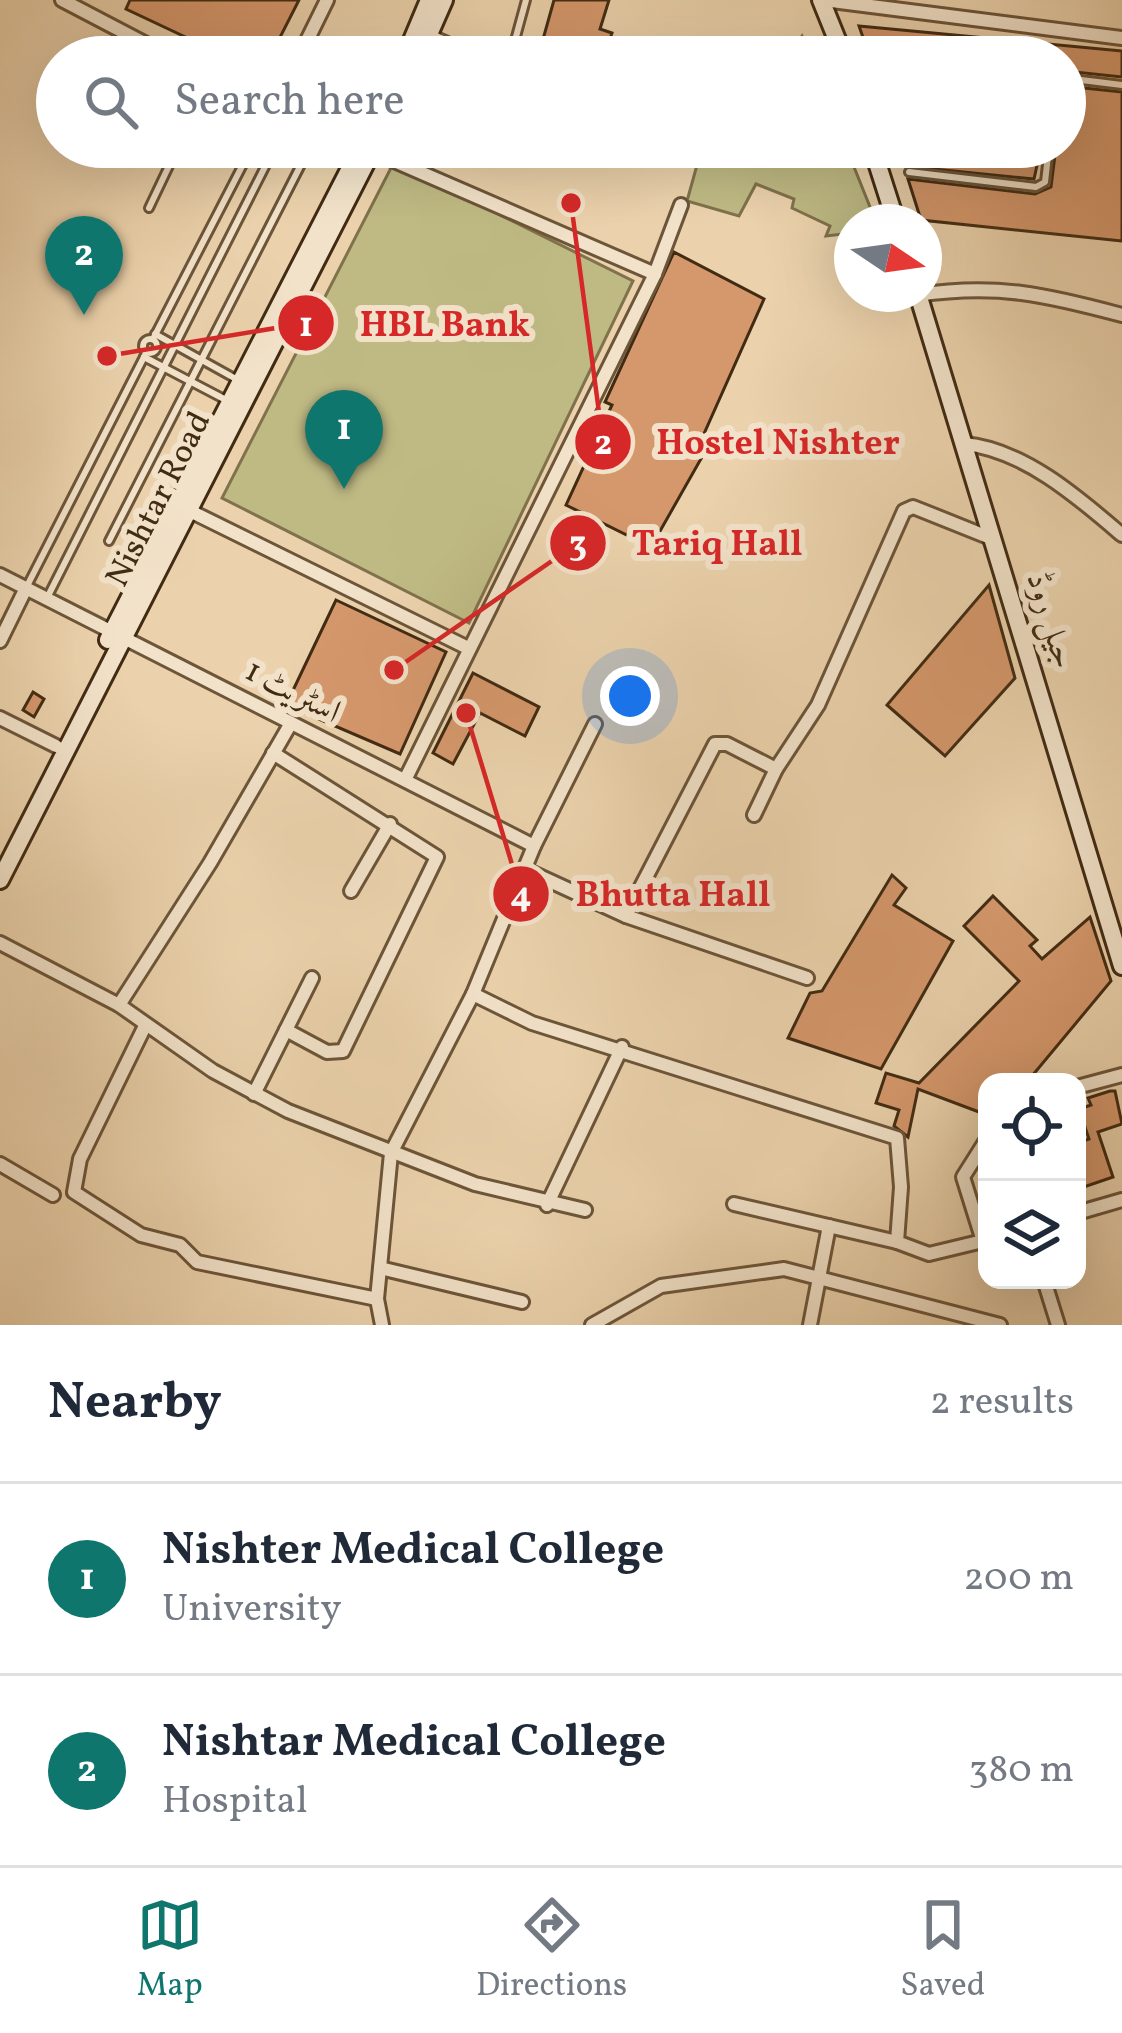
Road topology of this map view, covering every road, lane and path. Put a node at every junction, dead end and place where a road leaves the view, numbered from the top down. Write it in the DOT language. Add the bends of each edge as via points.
graph roads {
  1 [pos="62,0"];
  2 [pos="327,0"];
  3 [pos="429,0"];
  4 [pos="444,0"];
  5 [pos="526,0"];
  6 [pos="823,0"];
  7 [pos="431,34"];
  8 [pos="130,36"];
  9 [pos="309,36"];
  10 [pos="414,36"];
  11 [pos="436,36"];
  12 [pos="516,36"];
  13 [pos="836,36"];
  14 [pos="1122,38"];
  15 [pos="1086,81"];
  16 [pos="1122,85"];
  17 [pos="168,168"];
  18 [pos="241,168"];
  19 [pos="264,168"];
  20 [pos="299,168"];
  21 [pos="358,168"];
  22 [pos="414,168"];
  23 [pos="879,168"];
  24 [pos="1047,168"];
  25 [pos="909,172"];
  26 [pos="890,204"];
  27 [pos="680,205"];
  28 [pos="149,208"];
  29 [pos="655,274"];
  30 [pos="942,291"];
  31 [pos="923,312"];
  32 [pos="1122,315"];
  33 [pos="154,337"];
  34 [pos="175,344"];
  35 [pos="145,355"];
  36 [pos="202,358"];
  37 [pos="164,366"];
  38 [pos="191,381"];
  39 [pos="246,382"];
  40 [pos="230,402"];
  41 [pos="964,444"];
  42 [pos="183,507"];
  43 [pos="1122,535"];
  44 [pos="993,538"];
  45 [pos="109,541"];
  46 [pos="0,575"];
  47 [pos="26,588"];
  48 [pos="47,598"];
  49 [pos="117,635"];
  50 [pos="0,641"];
  51 [pos="468,648"];
  52 [pos="0,718"];
  53 [pos="291,722"];
  54 [pos="595,724"];
  55 [pos="56,746"];
  56 [pos="273,753"];
  57 [pos="776,769"];
  58 [pos="405,780"];
  59 [pos="754,815"];
  60 [pos="390,824"];
  61 [pos="534,846"];
  62 [pos="0,856"];
  63 [pos="526,870"];
  64 [pos="0,880"];
  65 [pos="351,891"];
  66 [pos="626,916"];
  67 [pos="1118,932"];
  68 [pos="0,943"];
  69 [pos="1122,966"];
  70 [pos="312,978"];
  71 [pos="807,978"];
  72 [pos="473,994"];
  73 [pos="119,1005"];
  74 [pos="146,1026"];
  75 [pos="286,1030"];
  76 [pos="622,1047"];
  77 [pos="1122,1076"];
  78 [pos="1086,1086"];
  79 [pos="254,1094"];
  80 [pos="391,1153"];
  81 [pos="978,1153"];
  82 [pos="0,1164"];
  83 [pos="53,1195"];
  84 [pos="1122,1200"];
  85 [pos="734,1204"];
  86 [pos="548,1205"];
  87 [pos="585,1210"];
  88 [pos="1086,1210"];
  89 [pos="978,1220"];
  90 [pos="829,1226"];
  91 [pos="897,1242"];
  92 [pos="978,1242"];
  93 [pos="380,1268"];
  94 [pos="818,1276"];
  95 [pos="1047,1289"];
  96 [pos="376,1298"];
  97 [pos="522,1301"];
  98 [pos="382,1325"];
  99 [pos="592,1325"];
  100 [pos="810,1325"];
  101 [pos="1000,1325"];
  102 [pos="1058,1325"];
  1 -- 8 [label="street"];
  2 -- 9 [label="street"];
  3 -- 10 [label="main road"];
  4 -- 7 [label="main road"];
  5 -- 12 [label="lane"];
  6 -- 13 [label="main road"];
  6 -- 14 [label="street"];
  7 -- 11 [label="lane"];
  15 -- 16 [label="lane"];
  17 -- 28 [label="lane"];
  18 -- 33 [label="lane"];
  19 -- 34 [label="lane"];
  20 -- 36 [label="lane"];
  21 -- 39 [label="main road, Nishtar Road"];
  22 -- 29 [label="street"];
  23 -- 26 [label="main road"];
  24 -- 25 [label="lane" via="1036,188"];
  27 -- 29 [label="street"];
  29 -- 51 [label="street"];
  30 -- 32 [label="street" via="1022,289"];
  31 -- 41 [label="main road, جیل روڈ"];
  33 -- 34 [label="lane"];
  33 -- 35 [label="lane" via="157,347"];
  34 -- 36 [label="lane"];
  34 -- 37 [label="lane"];
  35 -- 37 [label="lane"];
  35 -- 47 [label="lane"];
  36 -- 38 [label="lane"];
  36 -- 39 [label="lane"];
  37 -- 38 [label="lane"];
  37 -- 48 [label="lane"];
  38 -- 40 [label="lane"];
  38 -- 45 [label="lane"];
  39 -- 40 [label="main road, Nishtar Road"];
  39 -- 42 [label="main road, Nishtar Road"];
  40 -- 42 [label="main road, Nishtar Road"];
  41 -- 43 [label="street" via="1024,464"];
  41 -- 44 [label="main road, جیل روڈ"];
  42 -- 49 [label="main road, Nishtar Road"];
  42 -- 51 [label="street"];
  44 -- 57 [label="street" via="913,507 904,512 818,705"];
  44 -- 67 [label="main road, جیل روڈ"];
  46 -- 47 [label="street, اسٹریٹ 1"];
  47 -- 48 [label="street, اسٹریٹ 1"];
  47 -- 50 [label="street"];
  48 -- 49 [label="street, اسٹریٹ 1"];
  49 -- 53 [label="street, اسٹریٹ 1"];
  49 -- 55 [label="main road, Nishtar Road"];
  49 -- 64 [label="main road, Nishtar Road"];
  51 -- 58 [label="street"];
  52 -- 55 [label="street"];
  53 -- 56 [label="street"];
  53 -- 58 [label="street, اسٹریٹ 1"];
  54 -- 61 [label="street"];
  55 -- 62 [label="main road, Nishtar Road"];
  56 -- 60 [label="street"];
  56 -- 73 [label="street"];
  57 -- 59 [label="street"];
  57 -- 66 [label="street" via="715,744"];
  58 -- 61 [label="street, اسٹریٹ 1"];
  60 -- 65 [label="street"];
  60 -- 75 [label="street" via="436,856 347,1047 327,1052"];
  61 -- 63 [label="street"];
  63 -- 66 [label="street"];
  63 -- 72 [label="street"];
  66 -- 71 [label="street"];
  67 -- 69 [label="main road, جیل روڈ"];
  68 -- 73 [label="street"];
  70 -- 75 [label="street"];
  72 -- 76 [label="street" via="532,1023"];
  72 -- 80 [label="street"];
  73 -- 74 [label="street"];
  74 -- 79 [label="street"];
  74 -- 96 [label="street" via="80,1159 74,1192 197,1262"];
  75 -- 79 [label="street"];
  76 -- 86 [label="street"];
  76 -- 91 [label="street" via="897,1138"];
  77 -- 78 [label="street"];
  79 -- 80 [label="street"];
  80 -- 86 [label="street"];
  80 -- 93 [label="street"];
  81 -- 89 [label="street" via="963,1177"];
  82 -- 83 [label="street"];
  84 -- 88 [label="street"];
  85 -- 90 [label="street"];
  86 -- 87 [label="street"];
  90 -- 91 [label="street"];
  90 -- 94 [label="street"];
  91 -- 92 [label="street" via="928,1254"];
  93 -- 96 [label="street"];
  93 -- 97 [label="street"];
  94 -- 99 [label="street" via="784,1269 661,1286"];
  94 -- 100 [label="street"];
  94 -- 101 [label="street"];
  95 -- 102 [label="street"];
  96 -- 98 [label="street"];
}
